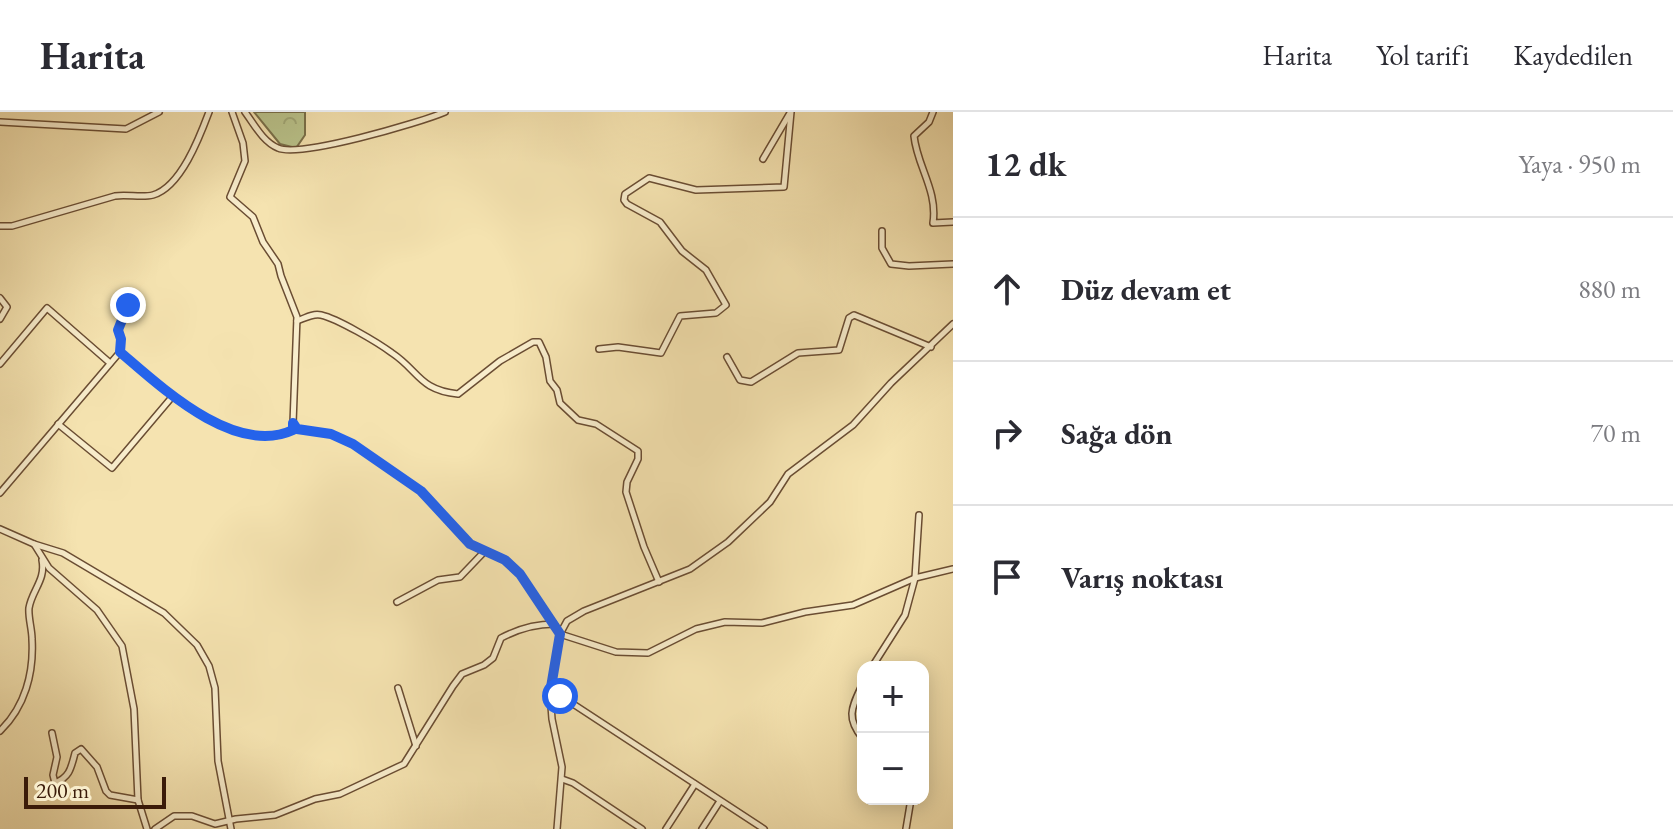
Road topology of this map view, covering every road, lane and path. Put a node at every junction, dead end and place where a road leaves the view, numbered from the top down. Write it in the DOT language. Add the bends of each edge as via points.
graph roads {
  1 [pos="159,112"];
  2 [pos="209,112"];
  3 [pos="232,112"];
  4 [pos="245,112"];
  5 [pos="445,112"];
  6 [pos="791,112"];
  7 [pos="933,112"];
  8 [pos="0,122"];
  9 [pos="763,159"];
  10 [pos="953,222"];
  11 [pos="0,226"];
  12 [pos="882,231"];
  13 [pos="953,264"];
  14 [pos="0,298"];
  15 [pos="129,299"];
  16 [pos="0,319"];
  17 [pos="297,321"];
  18 [pos="953,324"];
  19 [pos="931,347"];
  20 [pos="599,349"];
  21 [pos="120,352"];
  22 [pos="727,357"];
  23 [pos="110,363"];
  24 [pos="0,364"];
  25 [pos="172,397"];
  26 [pos="293,423"];
  27 [pos="58,424"];
  28 [pos="0,493"];
  29 [pos="919,515"];
  30 [pos="0,529"];
  31 [pos="34,544"];
  32 [pos="484,552"];
  33 [pos="41,558"];
  34 [pos="953,569"];
  35 [pos="915,578"];
  36 [pos="659,582"];
  37 [pos="397,602"];
  38 [pos="554,624"];
  39 [pos="560,634"];
  40 [pos="876,661"];
  41 [pos="398,688"];
  42 [pos="550,693"];
  43 [pos="857,698"];
  44 [pos="0,731"];
  45 [pos="857,731"];
  46 [pos="52,733"];
  47 [pos="416,746"];
  48 [pos="562,779"];
  49 [pos="695,784"];
  50 [pos="138,800"];
  51 [pos="720,801"];
  52 [pos="910,805"];
  53 [pos="230,821"];
  54 [pos="147,829"];
  55 [pos="155,829"];
  56 [pos="231,829"];
  57 [pos="557,829"];
  58 [pos="642,829"];
  59 [pos="666,829"];
  60 [pos="702,829"];
  61 [pos="764,829"];
  62 [pos="906,829"];
  1 -- 8 [label="street" via="126,129"];
  2 -- 11 [label="street" via="188,161 163,191 115,196"];
  3 -- 17 [label="street" via="245,161 230,197 253,217 274,256"];
  4 -- 5 [label="street" via="269,144 290,152"];
  6 -- 9 [label="street"];
  6 -- 20 [label="street" via="784,187 696,190 649,178 625,194 627,204 660,222 682,251 706,270 726,305 716,313 680,316 661,353"];
  7 -- 10 [label="street" via="914,136 915,148 932,192 933,223"];
  12 -- 13 [label="street" via="882,248 891,264"];
  14 -- 16 [label="street" via="7,307"];
  15 -- 21 [label="street" via="118,330"];
  17 -- 26 [label="street"];
  17 -- 36 [label="street" via="320,314 346,325 393,353 413,374 443,392 458,394 500,361 539,342 560,403 578,420 596,424 638,451 626,492"];
  18 -- 19 [label="street"];
  19 -- 22 [label="street" via="854,315 839,350 798,353 751,382 740,380"];
  19 -- 36 [label="street" via="853,425 788,474 770,502 728,542 690,569"];
  21 -- 23 [label="street"];
  21 -- 25 [label="street"];
  23 -- 24 [label="street" via="47,308"];
  23 -- 27 [label="street"];
  25 -- 26 [label="street" via="246,434 286,433 293,430"];
  25 -- 27 [label="street" via="112,468"];
  26 -- 32 [label="street" via="297,429 353,444 421,491"];
  27 -- 28 [label="street"];
  29 -- 35 [label="street"];
  30 -- 31 [label="street"];
  31 -- 33 [label="street"];
  31 -- 53 [label="street" via="63,553 164,613 197,645 217,696 218,761"];
  32 -- 37 [label="street" via="460,577 438,580"];
  32 -- 38 [label="street" via="505,560 520,574"];
  33 -- 44 [label="street" via="43,575 29,608 33,660 23,701"];
  33 -- 50 [label="street" via="97,610 122,646 134,709"];
  34 -- 35 [label="street"];
  35 -- 39 [label="street" via="853,605 762,623 725,622 696,629 648,653 616,652"];
  35 -- 40 [label="street" via="905,615"];
  36 -- 39 [label="street" via="584,611 567,621"];
  38 -- 39 [label="street"];
  38 -- 47 [label="street" via="501,638 493,658 462,674"];
  39 -- 42 [label="street"];
  41 -- 47 [label="street"];
  42 -- 48 [label="street"];
  42 -- 49 [label="street"];
  43 -- 45 [label="street" via="851,713"];
  46 -- 50 [label="street" via="55,783 71,770 81,749 110,795"];
  47 -- 53 [label="street" via="404,764 340,794 275,815"];
  48 -- 57 [label="street"];
  48 -- 58 [label="street"];
  49 -- 51 [label="street"];
  49 -- 59 [label="street"];
  50 -- 54 [label="street"];
  51 -- 60 [label="street"];
  51 -- 61 [label="street"];
  52 -- 62 [label="street"];
  53 -- 55 [label="street" via="215,824 174,816"];
  53 -- 56 [label="street"];
}
